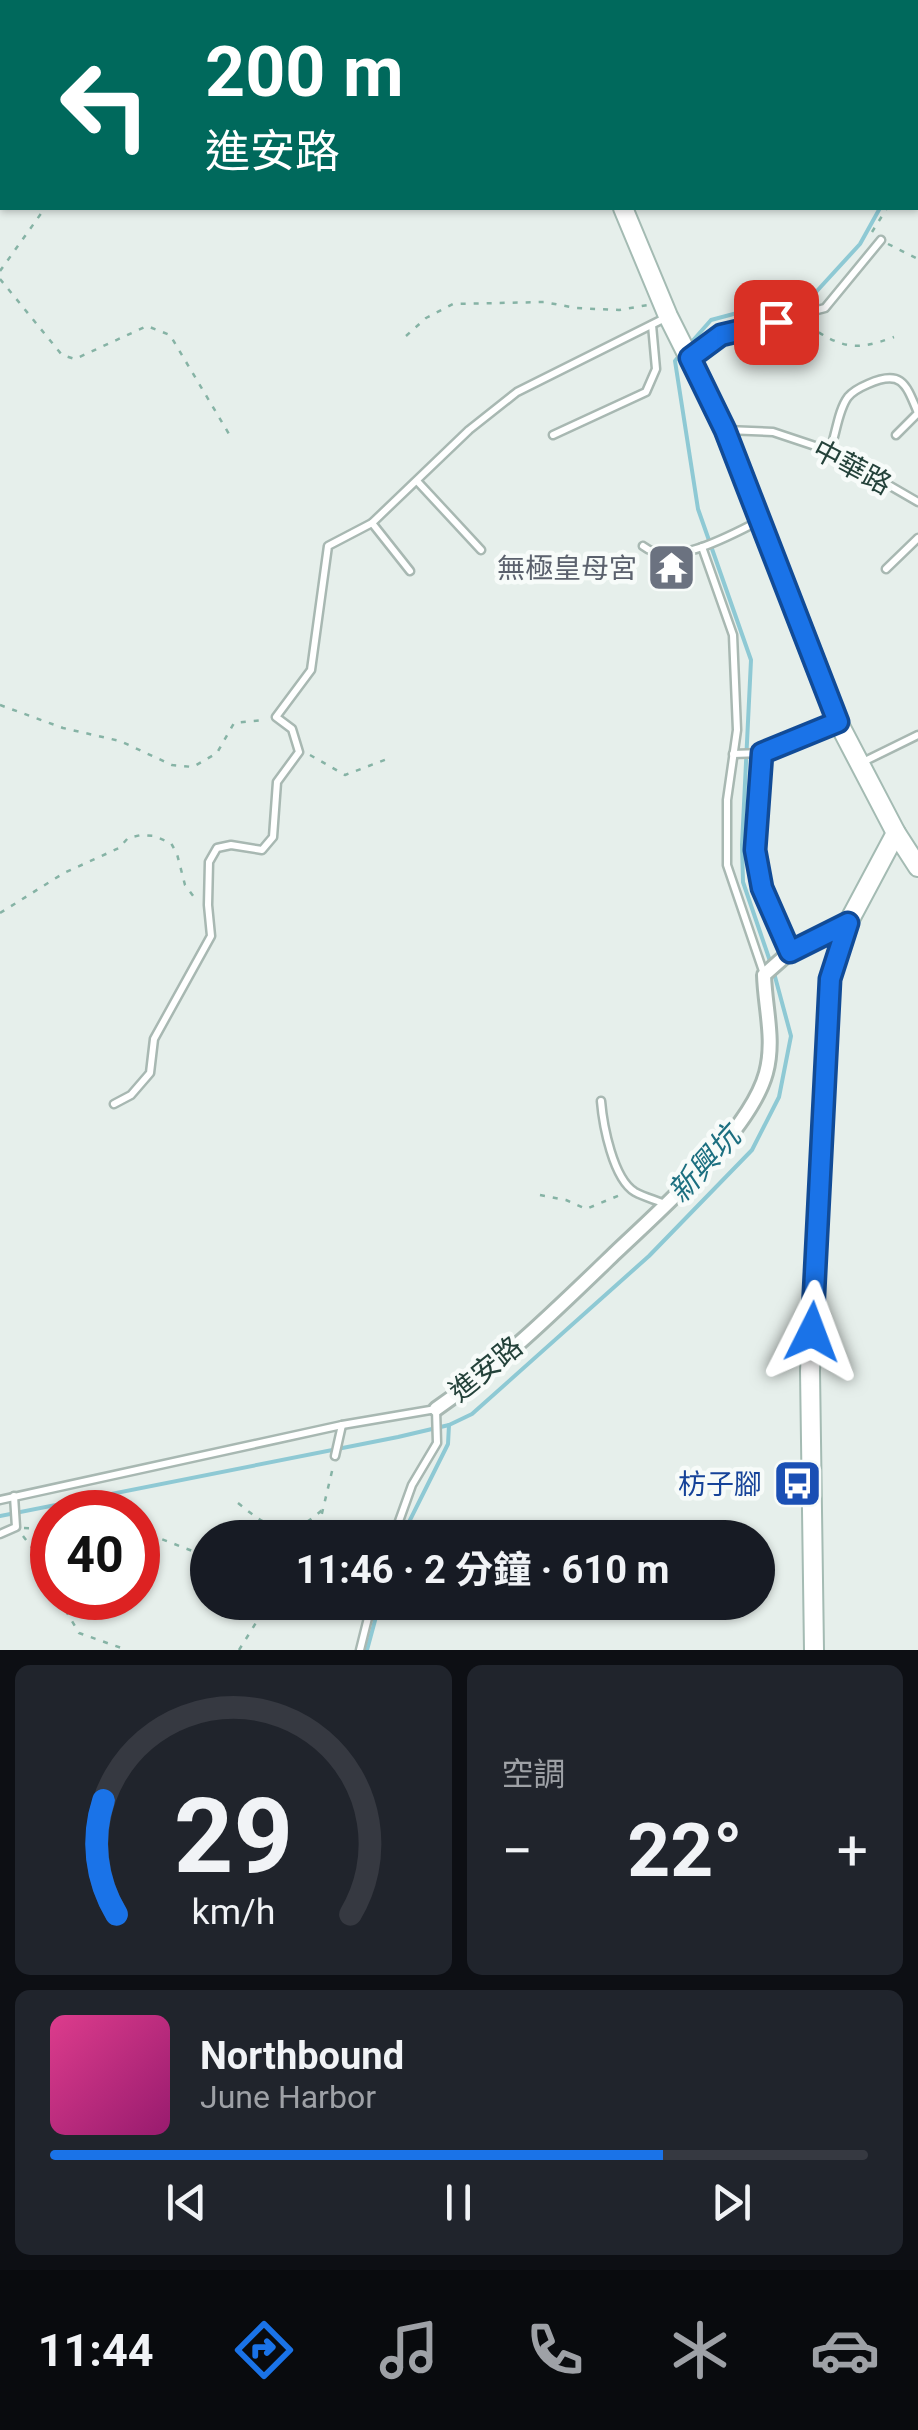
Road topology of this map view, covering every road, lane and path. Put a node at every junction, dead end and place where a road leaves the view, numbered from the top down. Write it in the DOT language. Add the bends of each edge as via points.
graph roads {
  1 [pos="44,210"];
  2 [pos="624,210"];
  3 [pos="881,240"];
  4 [pos="918,259"];
  5 [pos="0,271"];
  6 [pos="0,279"];
  7 [pos="661,314"];
  8 [pos="797,317"];
  9 [pos="406,336"];
  10 [pos="894,337"];
  11 [pos="689,356"];
  12 [pos="725,430"];
  13 [pos="552,435"];
  14 [pos="896,435"];
  15 [pos="232,439"];
  16 [pos="830,451"];
  17 [pos="417,481"];
  18 [pos="918,502"];
  19 [pos="760,520"];
  20 [pos="372,523"];
  21 [pos="918,538"];
  22 [pos="643,546"];
  23 [pos="702,547"];
  24 [pos="481,550"];
  25 [pos="886,569"];
  26 [pos="410,571"];
  27 [pos="0,705"];
  28 [pos="276,718"];
  29 [pos="838,722"];
  30 [pos="918,735"];
  31 [pos="299,752"];
  32 [pos="762,753"];
  33 [pos="734,754"];
  34 [pos="387,759"];
  35 [pos="859,764"];
  36 [pos="896,833"];
  37 [pos="918,867"];
  38 [pos="208,905"];
  39 [pos="0,913"];
  40 [pos="848,923"];
  41 [pos="790,952"];
  42 [pos="764,975"];
  43 [pos="600,1101"];
  44 [pos="114,1104"];
  45 [pos="631,1190"];
  46 [pos="540,1195"];
  47 [pos="666,1204"];
  48 [pos="436,1409"];
  49 [pos="342,1425"];
  50 [pos="335,1456"];
  51 [pos="14,1496"];
  52 [pos="0,1500"];
  53 [pos="238,1504"];
  54 [pos="322,1510"];
  55 [pos="320,1520"];
  56 [pos="399,1520"];
  57 [pos="16,1527"];
  58 [pos="30,1528"];
  59 [pos="0,1534"];
  60 [pos="160,1538"];
  61 [pos="30,1545"];
  62 [pos="190,1550"];
  63 [pos="71,1620"];
  64 [pos="257,1620"];
  65 [pos="368,1620"];
  66 [pos="127,1650"];
  67 [pos="239,1650"];
  68 [pos="360,1650"];
  69 [pos="814,1650"];
  1 -- 5 [label="path"];
  2 -- 7 [label="street"];
  3 -- 4 [label="path"];
  3 -- 8 [label="lane" via="825,308"];
  6 -- 15 [label="path" via="62,354 76,359 147,326 170,335"];
  7 -- 9 [label="path" via="544,302 453,304"];
  7 -- 11 [label="street"];
  7 -- 13 [label="lane" via="656,369 646,392"];
  7 -- 17 [label="lane" via="517,392"];
  8 -- 10 [label="path" via="850,347"];
  8 -- 11 [label="lane" via="721,335"];
  11 -- 12 [label="street"];
  12 -- 16 [label="lane, 中華路" via="773,432"];
  12 -- 19 [label="street"];
  14 -- 16 [label="lane" via="918,413 907,386 890,377 848,396"];
  16 -- 18 [label="lane, 中華路"];
  17 -- 20 [label="lane"];
  17 -- 24 [label="lane"];
  19 -- 23 [label="lane"];
  19 -- 29 [label="street"];
  20 -- 26 [label="lane"];
  20 -- 28 [label="lane" via="328,546 310,670"];
  21 -- 25 [label="lane"];
  22 -- 23 [label="lane" via="672,553"];
  23 -- 33 [label="lane" via="732,635"];
  27 -- 28 [label="path" via="192,767 218,753 234,722"];
  28 -- 31 [label="lane" via="292,728"];
  29 -- 32 [label="lane"];
  29 -- 35 [label="street"];
  30 -- 35 [label="lane"];
  31 -- 34 [label="path" via="345,775"];
  31 -- 38 [label="lane" via="278,782 273,836 262,850 217,848 209,862"];
  32 -- 33 [label="lane"];
  32 -- 41 [label="lane" via="755,850 762,888"];
  33 -- 42 [label="lane" via="727,865"];
  35 -- 36 [label="street"];
  36 -- 37 [label="street"];
  36 -- 40 [label="street"];
  38 -- 39 [label="path" via="185,885 171,843 141,836 64,872"];
  38 -- 44 [label="lane" via="211,936 154,1039 150,1072 131,1096"];
  40 -- 41 [label="street"];
  40 -- 69 [label="street" via="830,979 810,1371"];
  41 -- 42 [label="street"];
  42 -- 47 [label="street, 進安路" via="772,1045 765,1078 734,1132"];
  43 -- 45 [label="lane" via="612,1152"];
  45 -- 46 [label="path" via="586,1209"];
  45 -- 47 [label="lane"];
  47 -- 48 [label="street, 進安路" via="476,1382"];
  48 -- 49 [label="lane, 進安路"];
  48 -- 56 [label="lane" via="436,1443"];
  49 -- 50 [label="lane"];
  49 -- 51 [label="lane, 進安路"];
  50 -- 54 [label="path"];
  51 -- 52 [label="lane, 進安路"];
  51 -- 57 [label="lane"];
  53 -- 54 [label="path" via="280,1529 294,1529"];
  54 -- 55 [label="path"];
  57 -- 58 [label="path"];
  57 -- 59 [label="lane"];
  57 -- 61 [label="path"];
  60 -- 62 [label="path"];
  63 -- 66 [label="path" via="78,1633"];
  64 -- 67 [label="path"];
  65 -- 68 [label="lane"];
}
